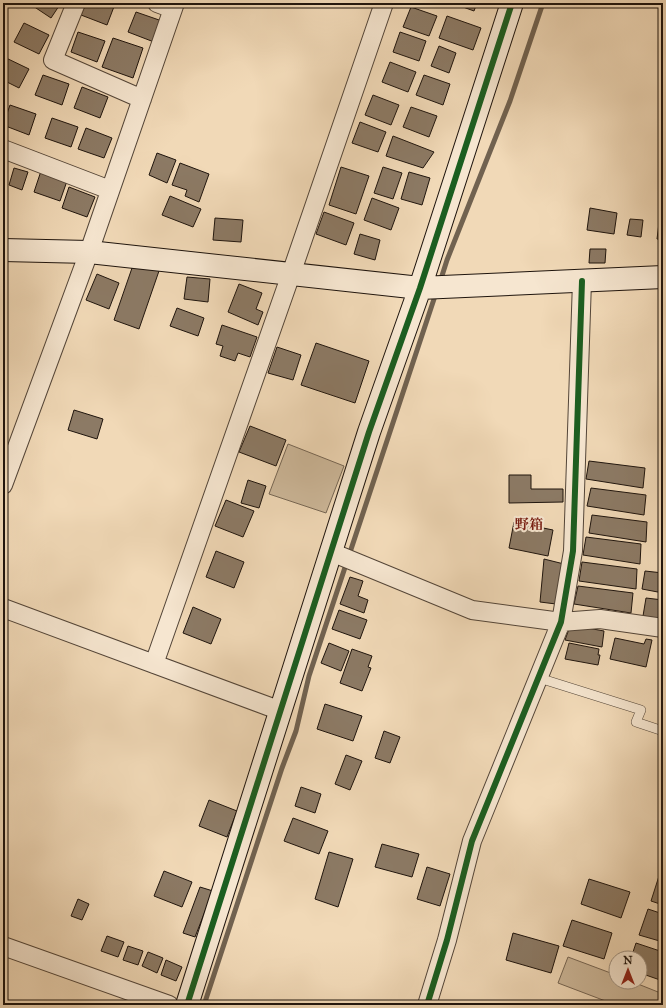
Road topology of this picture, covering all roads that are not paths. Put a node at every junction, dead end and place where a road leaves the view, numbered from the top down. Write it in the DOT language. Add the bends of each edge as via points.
graph roads {
  1 [pos="76,3"];
  2 [pos="384,3"];
  3 [pos="512,3"];
  4 [pos="168,5"];
  5 [pos="142,99"];
  6 [pos="3,150"];
  7 [pos="110,190"];
  8 [pos="3,250"];
  9 [pos="89,252"];
  10 [pos="291,274"];
  11 [pos="663,277"];
  12 [pos="582,281"];
  13 [pos="420,288"];
  14 [pos="11,441"];
  15 [pos="3,486"];
  16 [pos="331,552"];
  17 [pos="3,608"];
  18 [pos="561,622"];
  19 [pos="663,628"];
  20 [pos="154,664"];
  21 [pos="538,678"];
  22 [pos="280,710"];
  23 [pos="663,731"];
  24 [pos="3,946"];
  25 [pos="169,1005"];
  26 [pos="187,1005"];
  27 [pos="427,1005"];
  1 -- 5 [label="street" via="53,60"];
  2 -- 10 [label="street"];
  3 -- 13 [label="street"];
  4 -- 5 [label="street"];
  5 -- 7 [label="street"];
  6 -- 7 [label="street"];
  7 -- 9 [label="street"];
  8 -- 9 [label="street"];
  9 -- 10 [label="street"];
  9 -- 14 [label="street"];
  10 -- 13 [label="street"];
  10 -- 20 [label="street"];
  11 -- 12 [label="street"];
  12 -- 13 [label="street"];
  12 -- 18 [label="street" via="573,551"];
  13 -- 16 [label="street" via="369,432"];
  14 -- 15 [label="street"];
  16 -- 18 [label="street" via="472,610"];
  16 -- 22 [label="street"];
  17 -- 20 [label="street"];
  18 -- 19 [label="street" via="600,619"];
  18 -- 21 [label="street"];
  20 -- 22 [label="street"];
  21 -- 23 [label="lane" via="641,710 636,722"];
  21 -- 27 [label="street" via="472,841 447,940"];
  22 -- 26 [label="street"];
  24 -- 25 [label="street"];
}
